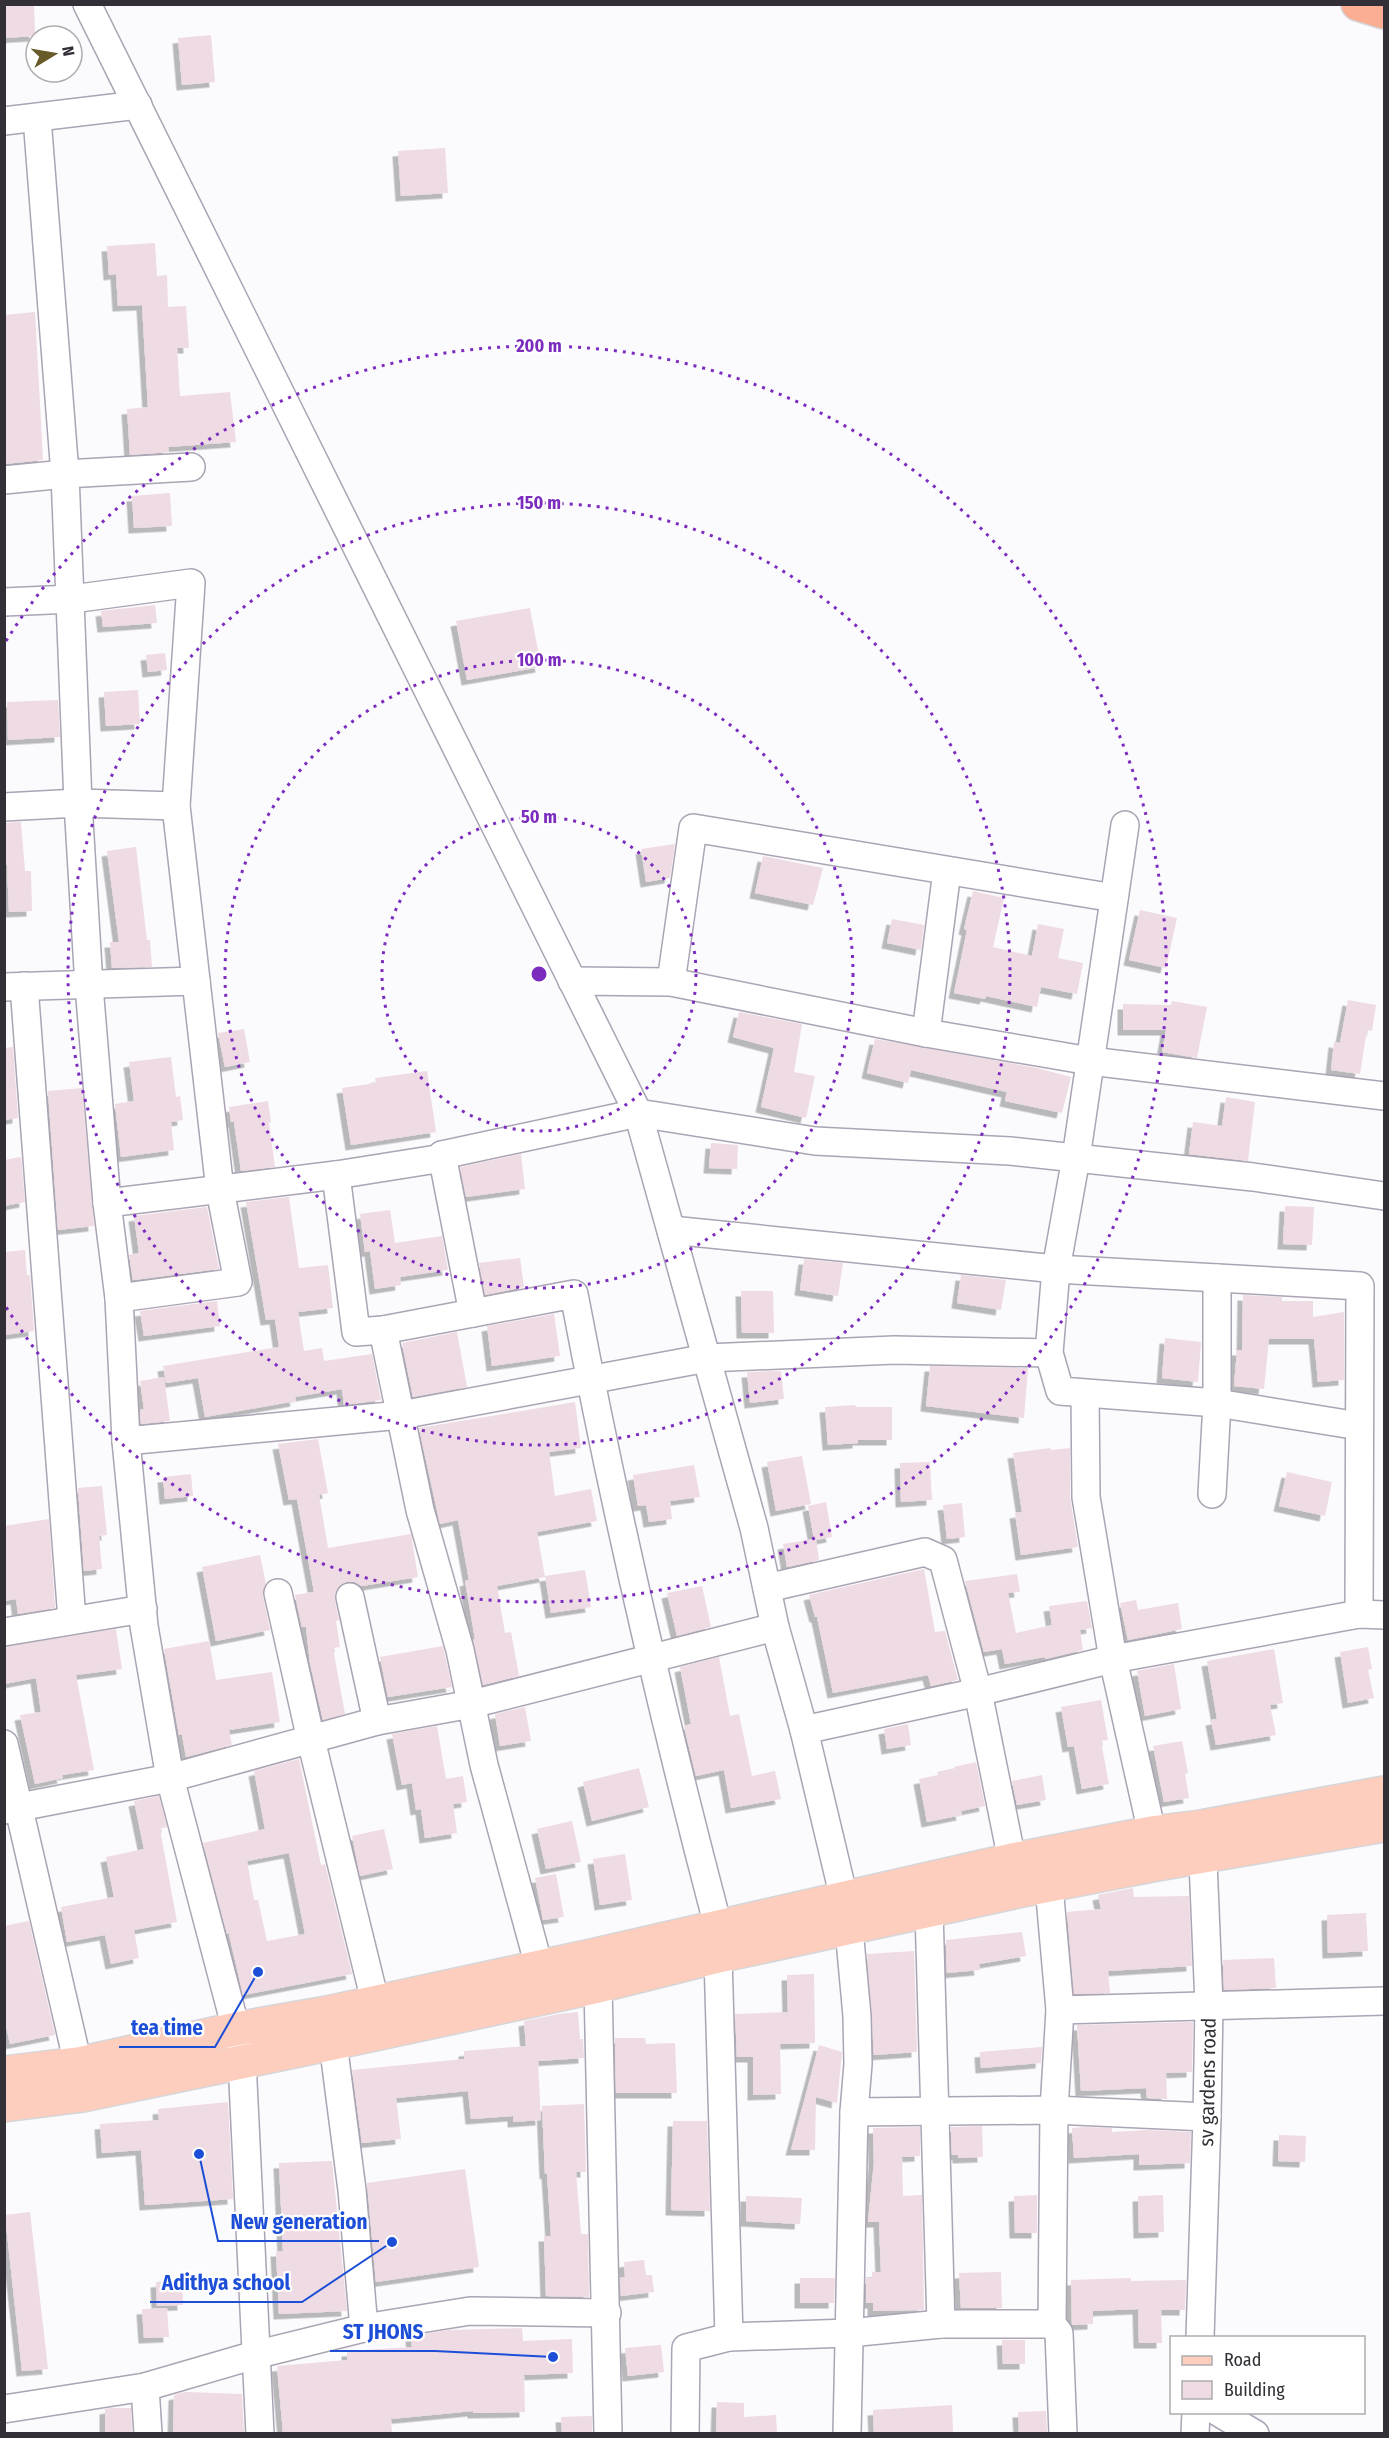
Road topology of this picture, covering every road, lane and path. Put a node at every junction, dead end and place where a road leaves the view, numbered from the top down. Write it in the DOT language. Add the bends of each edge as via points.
graph roads {
  1 [pos="87,4"];
  2 [pos="1358,4"];
  3 [pos="1384,12"];
  4 [pos="138,105"];
  5 [pos="37,118"];
  6 [pos="4,121"];
  7 [pos="191,467"];
  8 [pos="65,474"];
  9 [pos="4,480"];
  10 [pos="72,599"];
  11 [pos="4,602"];
  12 [pos="78,803"];
  13 [pos="176,806"];
  14 [pos="4,807"];
  15 [pos="1125,825"];
  16 [pos="947,871"];
  17 [pos="1114,898"];
  18 [pos="196,981"];
  19 [pos="572,981"];
  20 [pos="671,982"];
  21 [pos="14,986"];
  22 [pos="89,986"];
  23 [pos="926,1033"];
  24 [pos="1090,1061"];
  25 [pos="1384,1096"];
  26 [pos="638,1113"];
  27 [pos="442,1155"];
  28 [pos="1076,1158"];
  29 [pos="336,1175"];
  30 [pos="220,1190"];
  31 [pos="1384,1196"];
  32 [pos="107,1203"];
  33 [pos="671,1230"];
  34 [pos="1056,1269"];
  35 [pos="1217,1278"];
  36 [pos="119,1298"];
  37 [pos="473,1313"];
  38 [pos="383,1330"];
  39 [pos="1049,1353"];
  40 [pos="707,1358"];
  41 [pos="590,1379"];
  42 [pos="1085,1394"];
  43 [pos="1217,1403"];
  44 [pos="401,1415"];
  45 [pos="1359,1426"];
  46 [pos="126,1441"];
  47 [pos="1212,1494"];
  48 [pos="767,1588"];
  49 [pos="278,1593"];
  50 [pos="350,1597"];
  51 [pos="143,1609"];
  52 [pos="1372,1615"];
  53 [pos="72,1620"];
  54 [pos="775,1627"];
  55 [pos="4,1632"];
  56 [pos="653,1658"];
  57 [pos="1113,1659"];
  58 [pos="978,1692"];
  59 [pos="472,1704"];
  60 [pos="377,1721"];
  61 [pos="804,1730"];
  62 [pos="311,1740"];
  63 [pos="4,1744"];
  64 [pos="170,1778"];
  65 [pos="1384,1793"];
  66 [pos="12,1808"];
  67 [pos="1384,1825"];
  68 [pos="1152,1833"];
  69 [pos="1202,1842"];
  70 [pos="1012,1860"];
  71 [pos="1049,1886"];
  72 [pos="929,1911"];
  73 [pos="847,1913"];
  74 [pos="718,1941"];
  75 [pos="539,1966"];
  76 [pos="598,1986"];
  77 [pos="375,2001"];
  78 [pos="1384,2001"];
  79 [pos="1209,2005"];
  80 [pos="1060,2010"];
  81 [pos="236,2030"];
  82 [pos="333,2043"];
  83 [pos="242,2061"];
  84 [pos="78,2064"];
  85 [pos="4,2073"];
  86 [pos="4,2105"];
  87 [pos="936,2109"];
  88 [pos="1054,2110"];
  89 [pos="854,2112"];
  90 [pos="1208,2117"];
  91 [pos="607,2313"];
  92 [pos="941,2324"];
  93 [pos="1052,2324"];
  94 [pos="364,2328"];
  95 [pos="849,2332"];
  96 [pos="1200,2336"];
  97 [pos="729,2337"];
  98 [pos="255,2355"];
  99 [pos="145,2387"];
  100 [pos="4,2409"];
  101 [pos="1196,2414"];
  102 [pos="1222,2414"];
  103 [pos="148,2433"];
  104 [pos="260,2433"];
  105 [pos="608,2433"];
  106 [pos="685,2433"];
  107 [pos="847,2433"];
  108 [pos="1063,2433"];
  109 [pos="1195,2433"];
  110 [pos="1255,2433"];
  1 -- 4 [label="street"];
  2 -- 3 [label="highway"];
  4 -- 5 [label="street"];
  4 -- 19 [label="street"];
  5 -- 6 [label="street"];
  5 -- 8 [label="street"];
  7 -- 8 [label="street"];
  8 -- 9 [label="street"];
  8 -- 10 [label="street"];
  10 -- 11 [label="street"];
  10 -- 12 [label="street"];
  10 -- 13 [label="street" via="191,583"];
  12 -- 13 [label="street"];
  12 -- 14 [label="street"];
  12 -- 22 [label="street"];
  13 -- 18 [label="street"];
  15 -- 17 [label="street"];
  16 -- 17 [label="street"];
  16 -- 20 [label="street" via="693,828"];
  16 -- 23 [label="street"];
  17 -- 24 [label="street"];
  18 -- 22 [label="street"];
  18 -- 30 [label="street"];
  19 -- 20 [label="street"];
  19 -- 26 [label="street"];
  20 -- 23 [label="street"];
  21 -- 22 [label="street"];
  21 -- 53 [label="street"];
  22 -- 32 [label="street"];
  23 -- 24 [label="street"];
  24 -- 25 [label="street"];
  24 -- 28 [label="street"];
  26 -- 27 [label="street"];
  26 -- 28 [label="street" via="815,1141"];
  26 -- 33 [label="street"];
  27 -- 29 [label="street" via="437,1159"];
  27 -- 37 [label="street"];
  28 -- 31 [label="street"];
  28 -- 34 [label="street"];
  29 -- 30 [label="street"];
  29 -- 38 [label="street" via="356,1332"];
  30 -- 32 [label="street"];
  30 -- 36 [label="street" via="238,1282"];
  32 -- 36 [label="street"];
  33 -- 34 [label="street"];
  33 -- 40 [label="street"];
  34 -- 35 [label="street"];
  34 -- 39 [label="street"];
  35 -- 43 [label="street"];
  35 -- 45 [label="street" via="1360,1286"];
  36 -- 46 [label="street"];
  37 -- 38 [label="street"];
  37 -- 41 [label="street" via="574,1294"];
  38 -- 44 [label="street"];
  39 -- 40 [label="street" via="894,1350"];
  39 -- 42 [label="street" via="1060,1391"];
  40 -- 41 [label="street"];
  40 -- 48 [label="street"];
  41 -- 44 [label="street"];
  41 -- 56 [label="street"];
  42 -- 43 [label="street"];
  42 -- 57 [label="street" via="1086,1497"];
  43 -- 45 [label="street"];
  43 -- 47 [label="street"];
  44 -- 46 [label="street"];
  44 -- 59 [label="street" via="420,1510"];
  45 -- 52 [label="street"];
  46 -- 51 [label="street"];
  48 -- 54 [label="street"];
  48 -- 58 [label="street" via="925,1552 943,1560"];
  49 -- 62 [label="street"];
  50 -- 60 [label="street"];
  51 -- 53 [label="street"];
  51 -- 64 [label="street"];
  52 -- 57 [label="street"];
  53 -- 55 [label="street"];
  54 -- 56 [label="street"];
  54 -- 61 [label="street"];
  56 -- 59 [label="street"];
  56 -- 74 [label="street"];
  57 -- 58 [label="street"];
  57 -- 68 [label="street"];
  58 -- 61 [label="street"];
  58 -- 70 [label="street"];
  59 -- 60 [label="street"];
  59 -- 75 [label="street" via="484,1765"];
  60 -- 62 [label="street"];
  61 -- 73 [label="street"];
  62 -- 64 [label="street"];
  62 -- 77 [label="street"];
  63 -- 66 [label="street"];
  64 -- 66 [label="street"];
  64 -- 81 [label="street"];
  65 -- 69 [label="main road"];
  66 -- 84 [label="street"];
  67 -- 69 [label="main road"];
  68 -- 69 [label="main road"];
  68 -- 70 [label="main road"];
  69 -- 71 [label="main road"];
  69 -- 79 [label="street, sv gardens road"];
  70 -- 73 [label="main road"];
  71 -- 72 [label="main road"];
  71 -- 80 [label="street"];
  72 -- 73 [label="main road"];
  72 -- 87 [label="street"];
  73 -- 74 [label="main road"];
  73 -- 89 [label="street" via="857,2016"];
  74 -- 75 [label="main road"];
  74 -- 76 [label="main road"];
  74 -- 97 [label="street"];
  75 -- 77 [label="main road"];
  76 -- 82 [label="main road"];
  76 -- 91 [label="street"];
  77 -- 81 [label="main road"];
  78 -- 79 [label="street"];
  79 -- 80 [label="street"];
  79 -- 90 [label="street, sv gardens road"];
  80 -- 88 [label="street"];
  81 -- 83 [label="street"];
  81 -- 84 [label="main road"];
  82 -- 83 [label="main road"];
  82 -- 94 [label="street"];
  83 -- 86 [label="main road" via="83,2095"];
  83 -- 98 [label="street"];
  84 -- 85 [label="main road"];
  87 -- 88 [label="street"];
  87 -- 89 [label="street"];
  87 -- 92 [label="street"];
  88 -- 90 [label="street"];
  88 -- 93 [label="street"];
  89 -- 95 [label="street"];
  90 -- 96 [label="street, sv gardens road"];
  91 -- 94 [label="street" via="470,2311"];
  91 -- 105 [label="street"];
  92 -- 93 [label="street"];
  92 -- 95 [label="street"];
  93 -- 108 [label="street" via="1059,2334"];
  94 -- 98 [label="street"];
  95 -- 97 [label="street"];
  95 -- 107 [label="street"];
  97 -- 106 [label="street" via="686,2348"];
  98 -- 99 [label="street"];
  98 -- 104 [label="street"];
  99 -- 100 [label="street"];
  99 -- 103 [label="street"];
  101 -- 109 [label="street"];
  102 -- 110 [label="street"];
}
